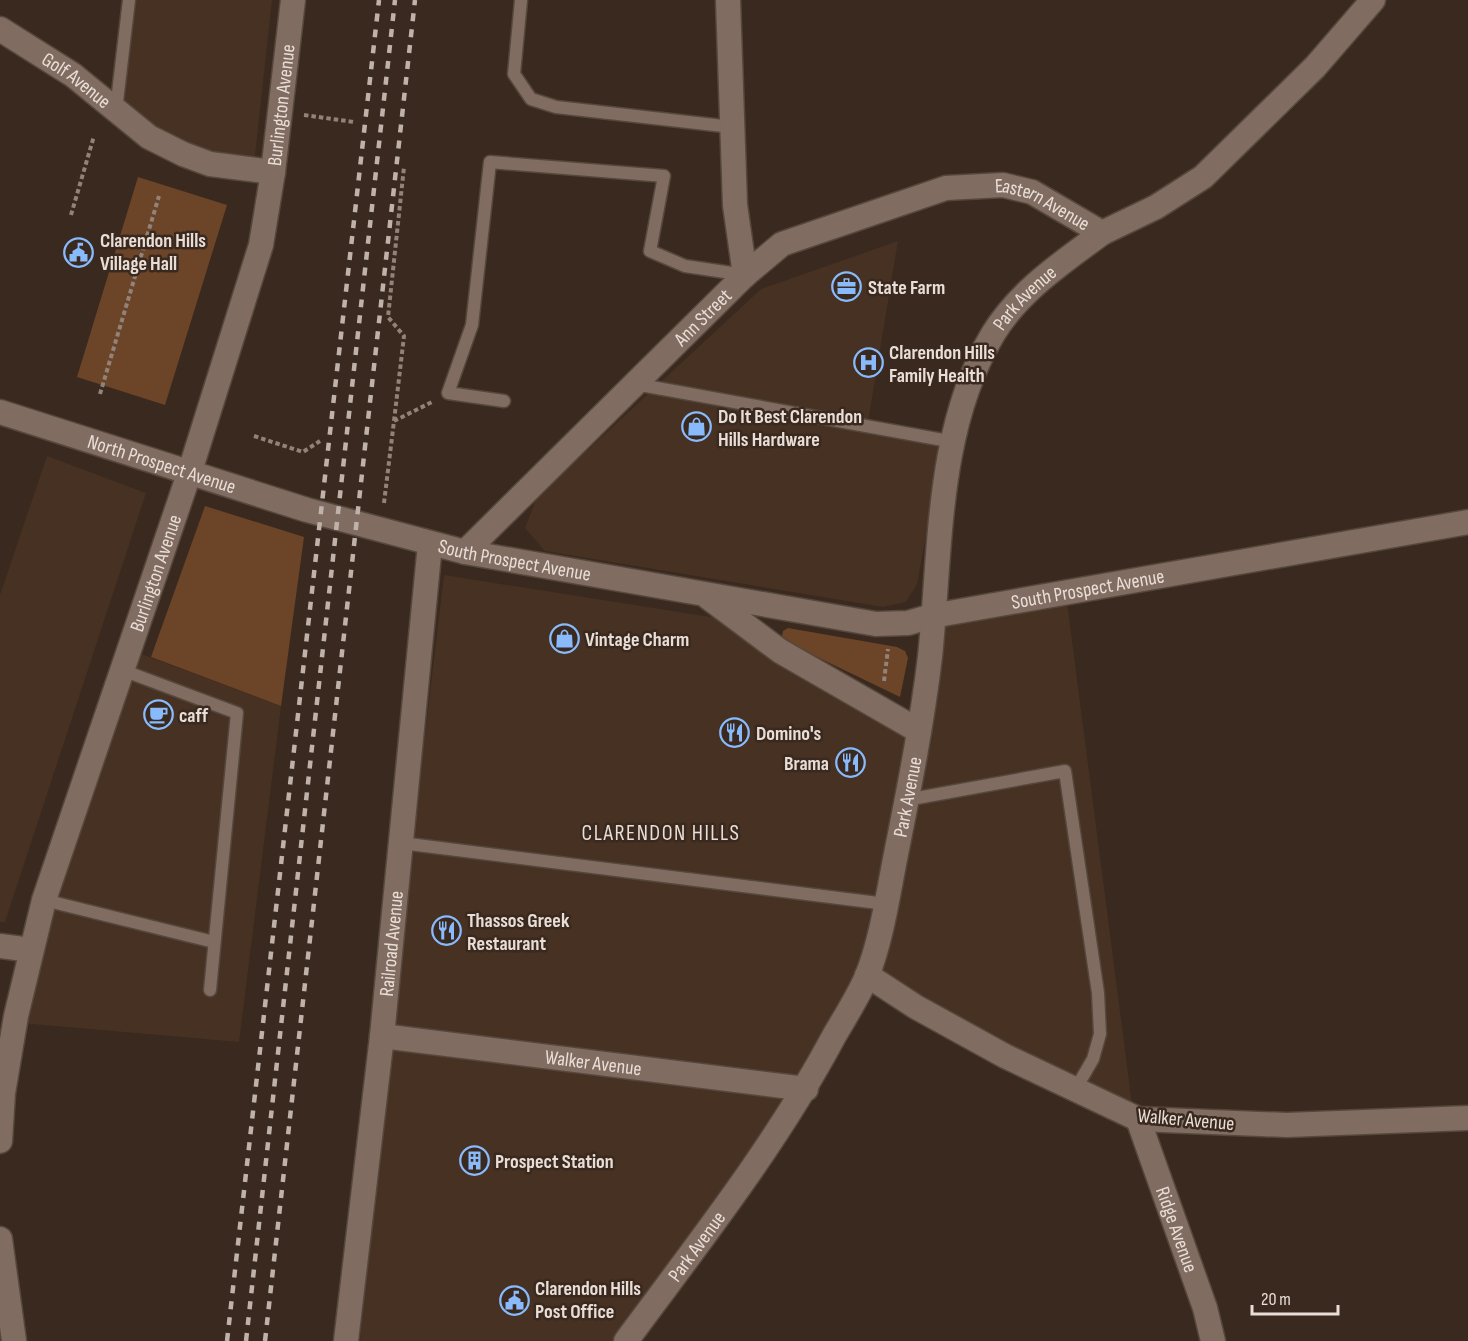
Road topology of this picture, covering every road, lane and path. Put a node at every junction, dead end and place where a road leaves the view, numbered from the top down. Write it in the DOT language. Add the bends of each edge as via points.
graph roads {
  1 [pos="129,0"];
  2 [pos="293,0"];
  3 [pos="521,0"];
  4 [pos="728,0"];
  5 [pos="1373,0"];
  6 [pos="0,29"];
  7 [pos="116,110"];
  8 [pos="280,112"];
  9 [pos="354,122"];
  10 [pos="732,127"];
  11 [pos="94,136"];
  12 [pos="404,167"];
  13 [pos="273,172"];
  14 [pos="159,196"];
  15 [pos="71,215"];
  16 [pos="1102,233"];
  17 [pos="745,275"];
  18 [pos="634,384"];
  19 [pos="448,393"];
  20 [pos="100,394"];
  21 [pos="504,401"];
  22 [pos="0,412"];
  23 [pos="394,421"];
  24 [pos="254,436"];
  25 [pos="320,441"];
  26 [pos="954,442"];
  27 [pos="190,471"];
  28 [pos="322,514"];
  29 [pos="1468,522"];
  30 [pos="380,530"];
  31 [pos="430,544"];
  32 [pos="465,552"];
  33 [pos="707,596"];
  34 [pos="932,616"];
  35 [pos="889,646"];
  36 [pos="122,670"];
  37 [pos="883,690"];
  38 [pos="919,731"];
  39 [pos="906,800"];
  40 [pos="401,843"];
  41 [pos="44,900"];
  42 [pos="886,904"];
  43 [pos="214,942"];
  44 [pos="0,946"];
  45 [pos="31,950"];
  46 [pos="867,975"];
  47 [pos="210,990"];
  48 [pos="382,1036"];
  49 [pos="806,1089"];
  50 [pos="1075,1090"];
  51 [pos="1468,1118"];
  52 [pos="1138,1119"];
  53 [pos="0,1140"];
  54 [pos="0,1239"];
  55 [pos="14,1341"];
  56 [pos="346,1341"];
  57 [pos="626,1341"];
  58 [pos="1213,1341"];
  1 -- 7 [label="lane"];
  2 -- 8 [label="street, Burlington Avenue"];
  3 -- 10 [label="lane" via="514,75 531,99 556,107"];
  4 -- 10 [label="street, Ann Street"];
  5 -- 16 [label="street, Eastern Avenue" via="1315,68 1203,177 1156,207"];
  6 -- 7 [label="street, Golf Avenue" via="73,75"];
  7 -- 13 [label="street, Golf Avenue" via="149,136 183,154 210,164"];
  8 -- 9 [label="path"];
  8 -- 13 [label="street, Burlington Avenue"];
  10 -- 17 [label="street, Ann Street" via="735,205"];
  11 -- 15 [label="path"];
  12 -- 23 [label="path" via="388,317 404,336"];
  13 -- 27 [label="street, Burlington Avenue" via="261,245"];
  14 -- 20 [label="path"];
  16 -- 17 [label="street, Eastern Avenue" via="1032,192 1003,185 946,188 782,244"];
  16 -- 26 [label="street, Park Avenue" via="1026,292 994,332 974,372"];
  17 -- 18 [label="street, Ann Street"];
  17 -- 19 [label="lane" via="685,266 650,251 664,176 490,162 472,325"];
  18 -- 26 [label="lane"];
  18 -- 32 [label="street, Ann Street"];
  19 -- 21 [label="lane"];
  19 -- 23 [label="path"];
  22 -- 27 [label="street, North Prospect Avenue"];
  23 -- 30 [label="path"];
  24 -- 25 [label="path" via="303,452"];
  26 -- 34 [label="street, Park Avenue" via="935,568"];
  27 -- 28 [label="street, North Prospect Avenue"];
  27 -- 36 [label="street, Burlington Avenue"];
  28 -- 30 [label="street, South Prospect Avenue"];
  29 -- 34 [label="street, South Prospect Avenue"];
  30 -- 31 [label="street, South Prospect Avenue"];
  31 -- 32 [label="street, South Prospect Avenue"];
  31 -- 40 [label="street, Railroad Avenue"];
  32 -- 33 [label="street, South Prospect Avenue"];
  33 -- 34 [label="street, South Prospect Avenue" via="876,624 908,623"];
  33 -- 38 [label="street, South Prospect Avenue" via="780,651"];
  34 -- 38 [label="street, Park Avenue"];
  35 -- 37 [label="path"];
  36 -- 41 [label="street, Burlington Avenue"];
  36 -- 43 [label="lane" via="237,713"];
  38 -- 39 [label="street, Park Avenue"];
  39 -- 42 [label="street, Park Avenue"];
  39 -- 50 [label="lane" via="1065,771 1098,993 1100,1034 1093,1059"];
  40 -- 42 [label="lane"];
  40 -- 48 [label="street, Railroad Avenue"];
  41 -- 43 [label="lane"];
  41 -- 45 [label="street, Burlington Avenue"];
  42 -- 46 [label="street, Park Avenue"];
  43 -- 47 [label="lane"];
  44 -- 45 [label="street"];
  45 -- 53 [label="street, Burlington Avenue" via="5,1082"];
  46 -- 49 [label="street, Park Avenue"];
  46 -- 50 [label="street, Walker Avenue" via="995,1051"];
  48 -- 49 [label="street, Walker Avenue"];
  48 -- 56 [label="street, Railroad Avenue"];
  49 -- 57 [label="street, Park Avenue" via="752,1170"];
  50 -- 52 [label="street, Walker Avenue"];
  51 -- 52 [label="street, Walker Avenue" via="1287,1125"];
  52 -- 58 [label="street, Ridge Avenue"];
  54 -- 55 [label="street"];
}
